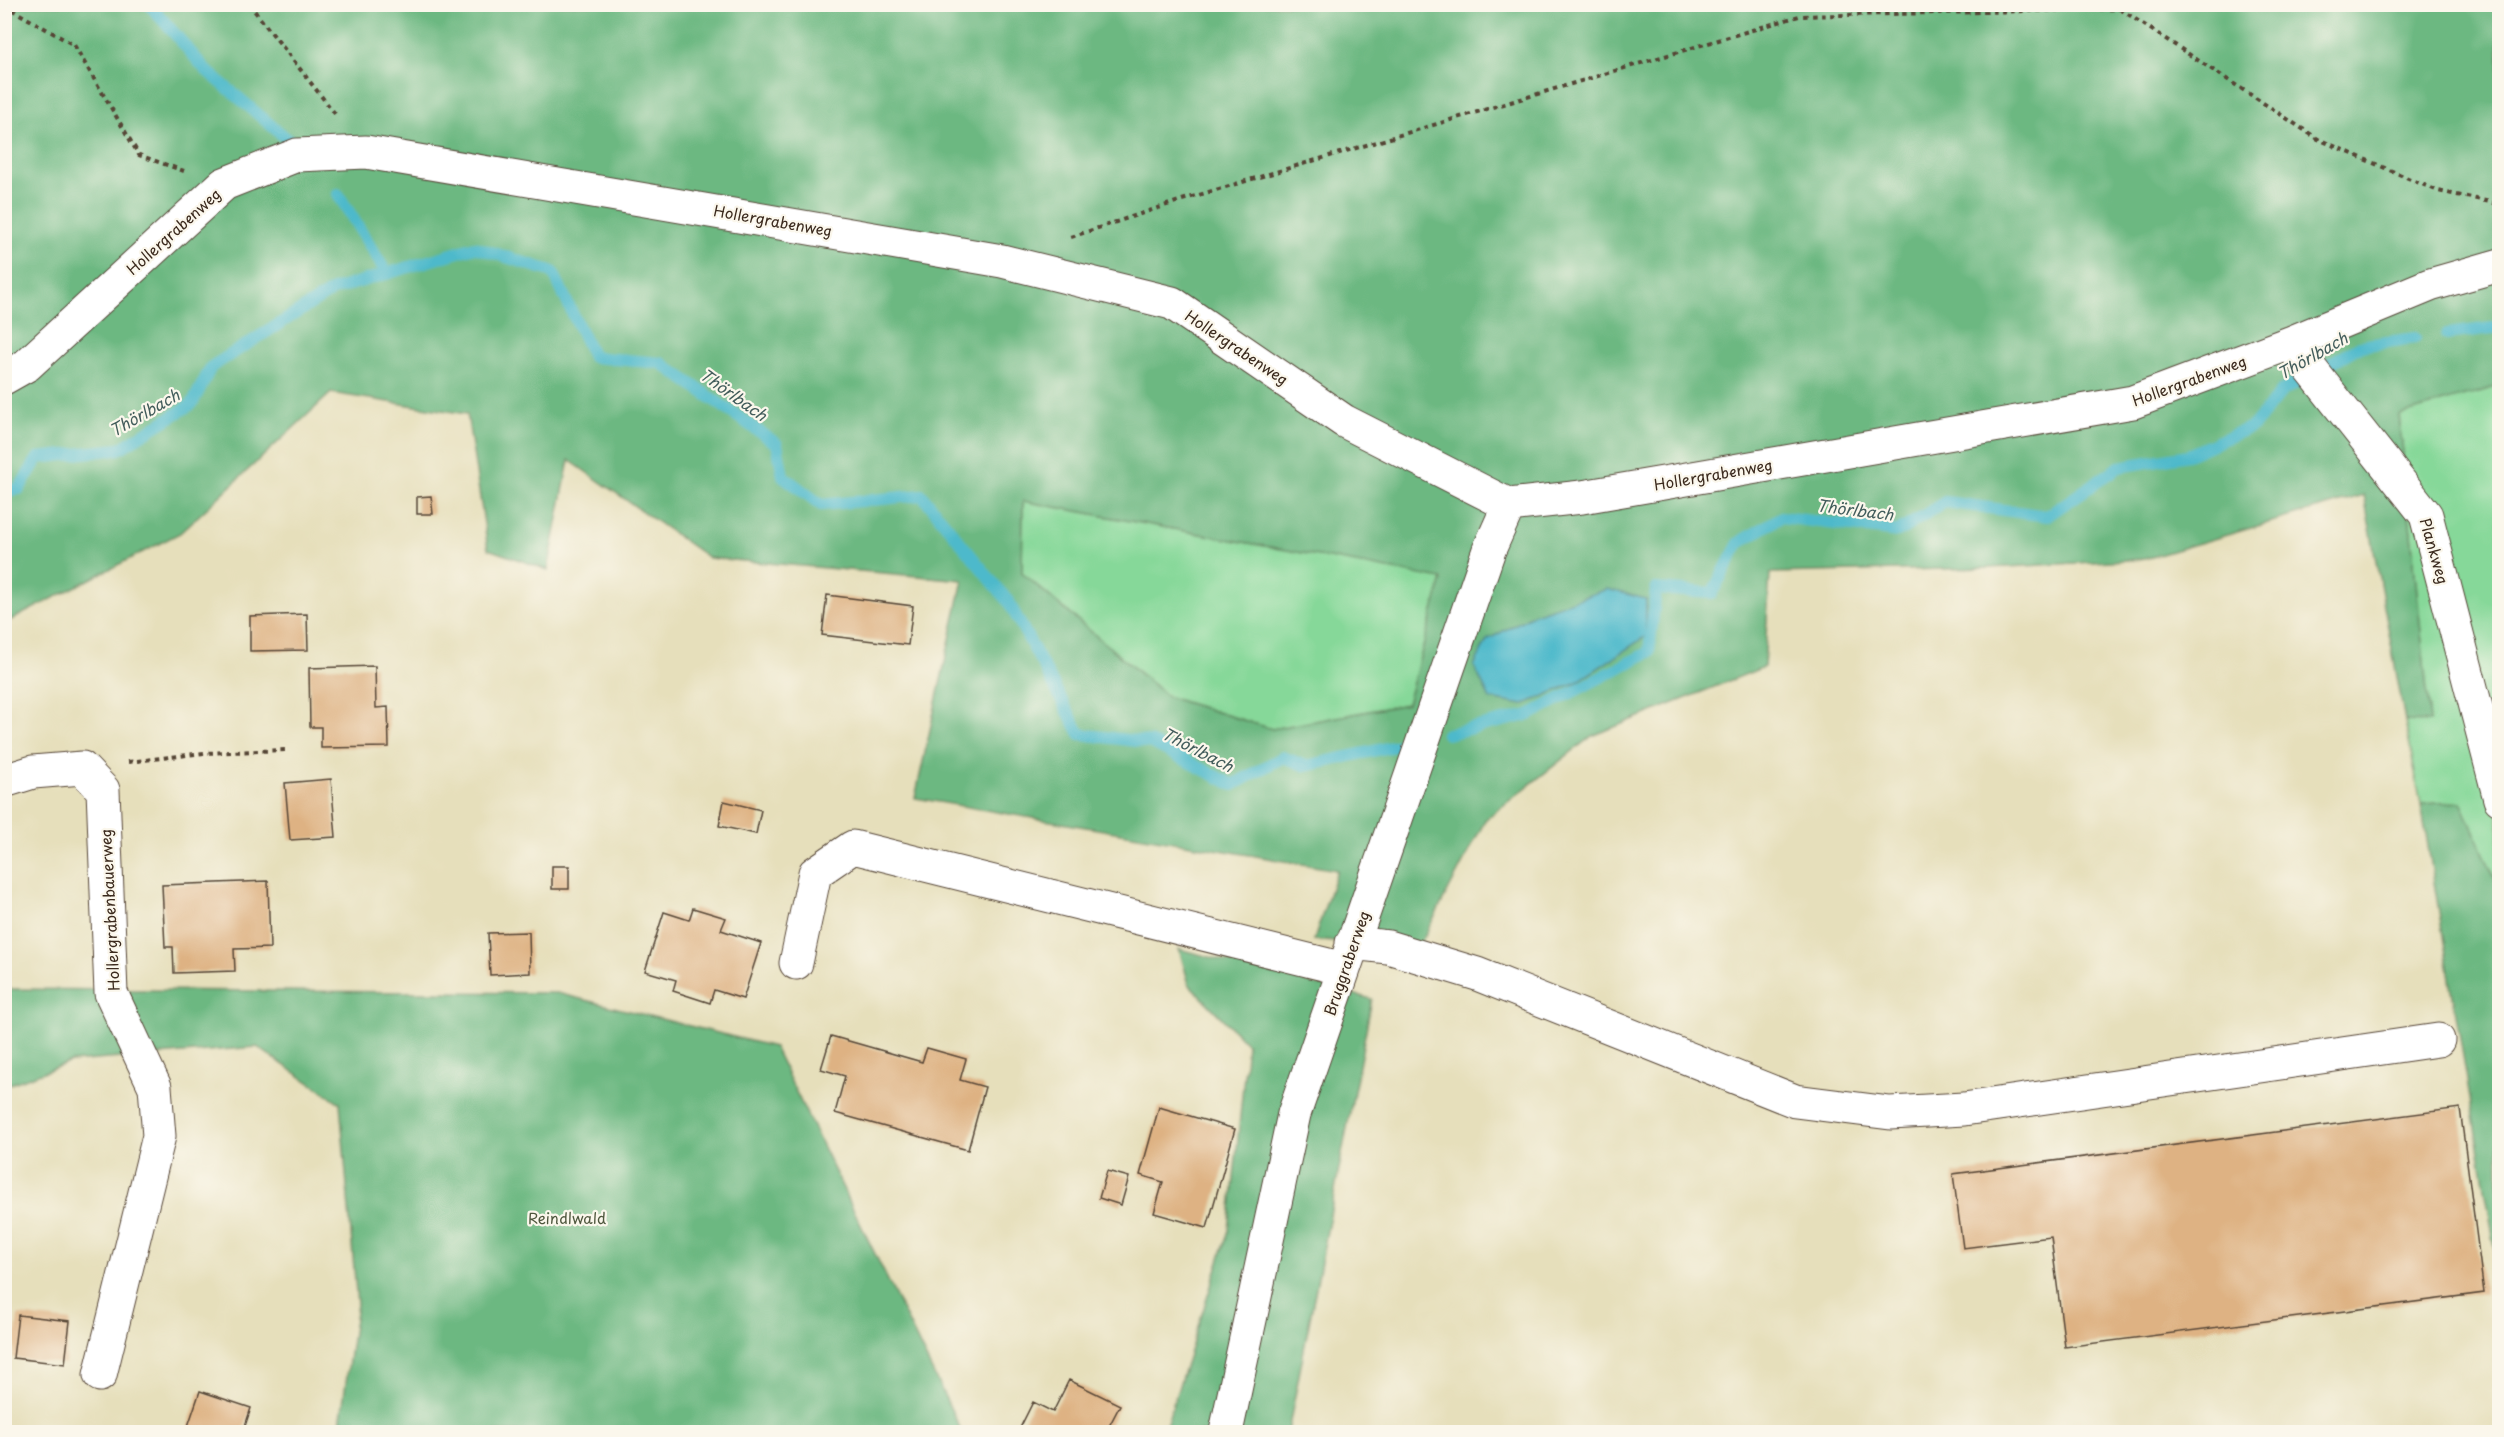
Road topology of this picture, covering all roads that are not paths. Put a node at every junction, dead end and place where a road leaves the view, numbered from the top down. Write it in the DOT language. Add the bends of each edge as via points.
graph roads {
  1 [pos="2499,265"];
  2 [pos="2290,343"];
  3 [pos="4,378"];
  4 [pos="1509,505"];
  5 [pos="4,781"];
  6 [pos="2499,799"];
  7 [pos="1348,956"];
  8 [pos="796,963"];
  9 [pos="2438,1040"];
  10 [pos="100,1375"];
  11 [pos="1226,1432"];
  1 -- 2 [label="street, Hollergrabenweg" via="2430,285"];
  2 -- 4 [label="street, Hollergrabenweg" via="2133,402 1582,497"];
  2 -- 6 [label="street, Plankweg" via="2426,515"];
  3 -- 4 [label="street, Hollergrabenweg" via="27,365 224,184 297,155 366,152 1002,261 1172,303 1344,421"];
  4 -- 7 [label="street, Bruggraberweg" via="1489,550"];
  5 -- 10 [label="street, Hollergrabenbauerweg" via="33,772 82,768 103,790 111,993 155,1087 159,1136"];
  7 -- 8 [label="street" via="853,847 815,873"];
  7 -- 9 [label="street" via="1388,947 1477,974 1795,1101 1890,1113 1964,1109"];
  7 -- 11 [label="street, Bruggraberweg" via="1294,1114"];
}
